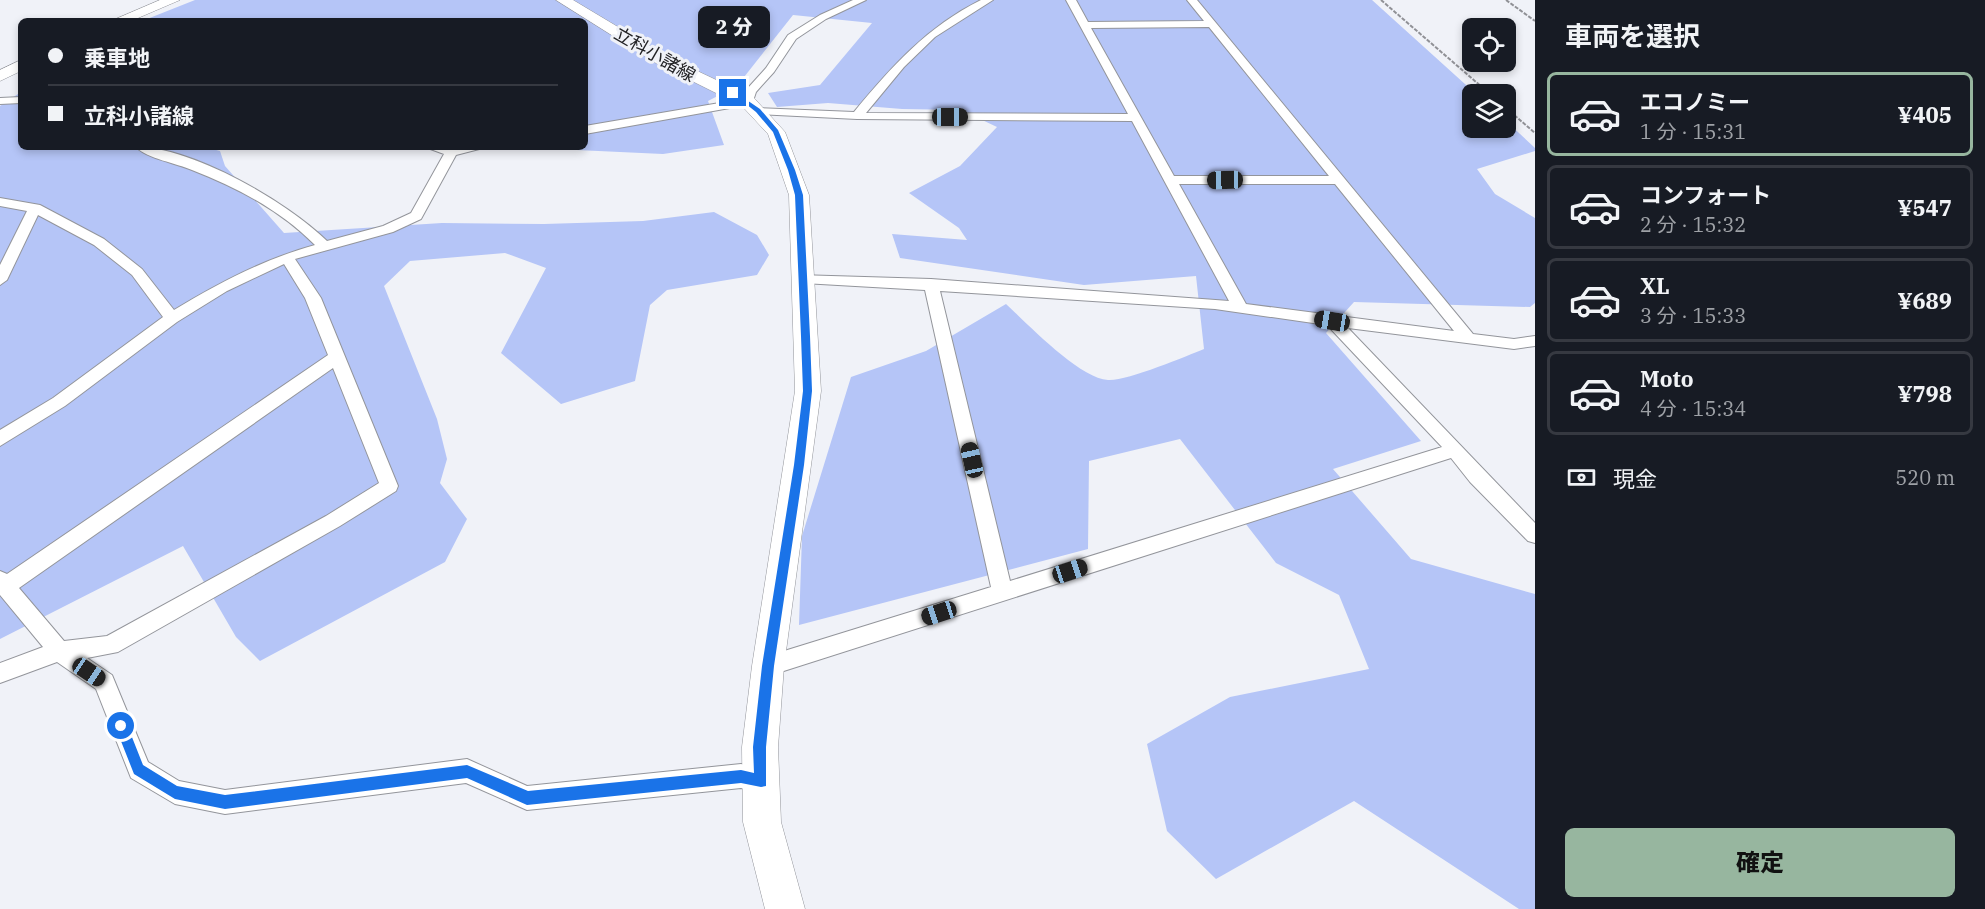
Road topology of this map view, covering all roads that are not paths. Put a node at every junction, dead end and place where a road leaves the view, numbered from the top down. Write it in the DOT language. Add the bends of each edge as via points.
graph roads {
  1 [pos="173,0"];
  2 [pos="563,0"];
  3 [pos="861,0"];
  4 [pos="988,0"];
  5 [pos="1071,0"];
  6 [pos="1192,0"];
  7 [pos="126,18"];
  8 [pos="1211,24"];
  9 [pos="1084,25"];
  10 [pos="18,67"];
  11 [pos="0,76"];
  12 [pos="1,100"];
  13 [pos="18,100"];
  14 [pos="753,106"];
  15 [pos="18,107"];
  16 [pos="857,116"];
  17 [pos="1136,118"];
  18 [pos="588,130"];
  19 [pos="150,150"];
  20 [pos="443,150"];
  21 [pos="463,150"];
  22 [pos="451,152"];
  23 [pos="1170,180"];
  24 [pos="1338,180"];
  25 [pos="0,202"];
  26 [pos="35,208"];
  27 [pos="324,246"];
  28 [pos="287,257"];
  29 [pos="803,278"];
  30 [pos="0,280"];
  31 [pos="931,284"];
  32 [pos="1240,307"];
  33 [pos="172,318"];
  34 [pos="1332,321"];
  35 [pos="1469,339"];
  36 [pos="1535,341"];
  37 [pos="337,357"];
  38 [pos="0,439"];
  39 [pos="1455,450"];
  40 [pos="1535,535"];
  41 [pos="2,584"];
  42 [pos="1002,593"];
  43 [pos="58,651"];
  44 [pos="768,666"];
  45 [pos="0,673"];
  46 [pos="761,781"];
  47 [pos="785,909"];
  1 -- 7 [label="main road"];
  2 -- 14 [label="main road, 立科小諸線" via="662,60"];
  3 -- 14 [label="street" via="792,37 751,91"];
  4 -- 16 [label="street" via="963,12 921,43"];
  5 -- 9 [label="street"];
  6 -- 8 [label="street"];
  8 -- 9 [label="street"];
  8 -- 24 [label="street"];
  9 -- 17 [label="street"];
  10 -- 11 [label="main road"];
  12 -- 13 [label="street"];
  12 -- 15 [label="street"];
  14 -- 16 [label="street"];
  14 -- 18 [label="street"];
  14 -- 29 [label="main road, 立科小諸線" via="776,132 799,195"];
  16 -- 17 [label="street"];
  17 -- 23 [label="street"];
  19 -- 27 [label="street" via="208,171 279,207"];
  20 -- 22 [label="street"];
  21 -- 22 [label="street"];
  22 -- 27 [label="street" via="416,216 388,229"];
  23 -- 24 [label="street"];
  23 -- 32 [label="street"];
  24 -- 35 [label="street"];
  25 -- 26 [label="street"];
  26 -- 30 [label="street"];
  26 -- 33 [label="street" via="99,242 137,272"];
  27 -- 28 [label="street"];
  28 -- 33 [label="street" via="222,288"];
  28 -- 37 [label="street" via="313,298"];
  29 -- 31 [label="street"];
  29 -- 44 [label="main road, 立科小諸線" via="808,391"];
  31 -- 32 [label="street"];
  31 -- 42 [label="street"];
  32 -- 34 [label="street"];
  33 -- 38 [label="street" via="59,402"];
  34 -- 35 [label="street"];
  34 -- 39 [label="street"];
  35 -- 36 [label="street" via="1514,344"];
  37 -- 41 [label="street"];
  37 -- 43 [label="street" via="390,486 110,645"];
  39 -- 40 [label="street"];
  39 -- 42 [label="street"];
  41 -- 43 [label="street"];
  42 -- 44 [label="street"];
  43 -- 45 [label="street"];
  43 -- 46 [label="street" via="104,682 139,770 175,792 225,802 467,771 527,798 741,776"];
  44 -- 46 [label="main road, 立科小諸線" via="760,747"];
  46 -- 47 [label="main road, 立科小諸線" via="762,822"];
}
